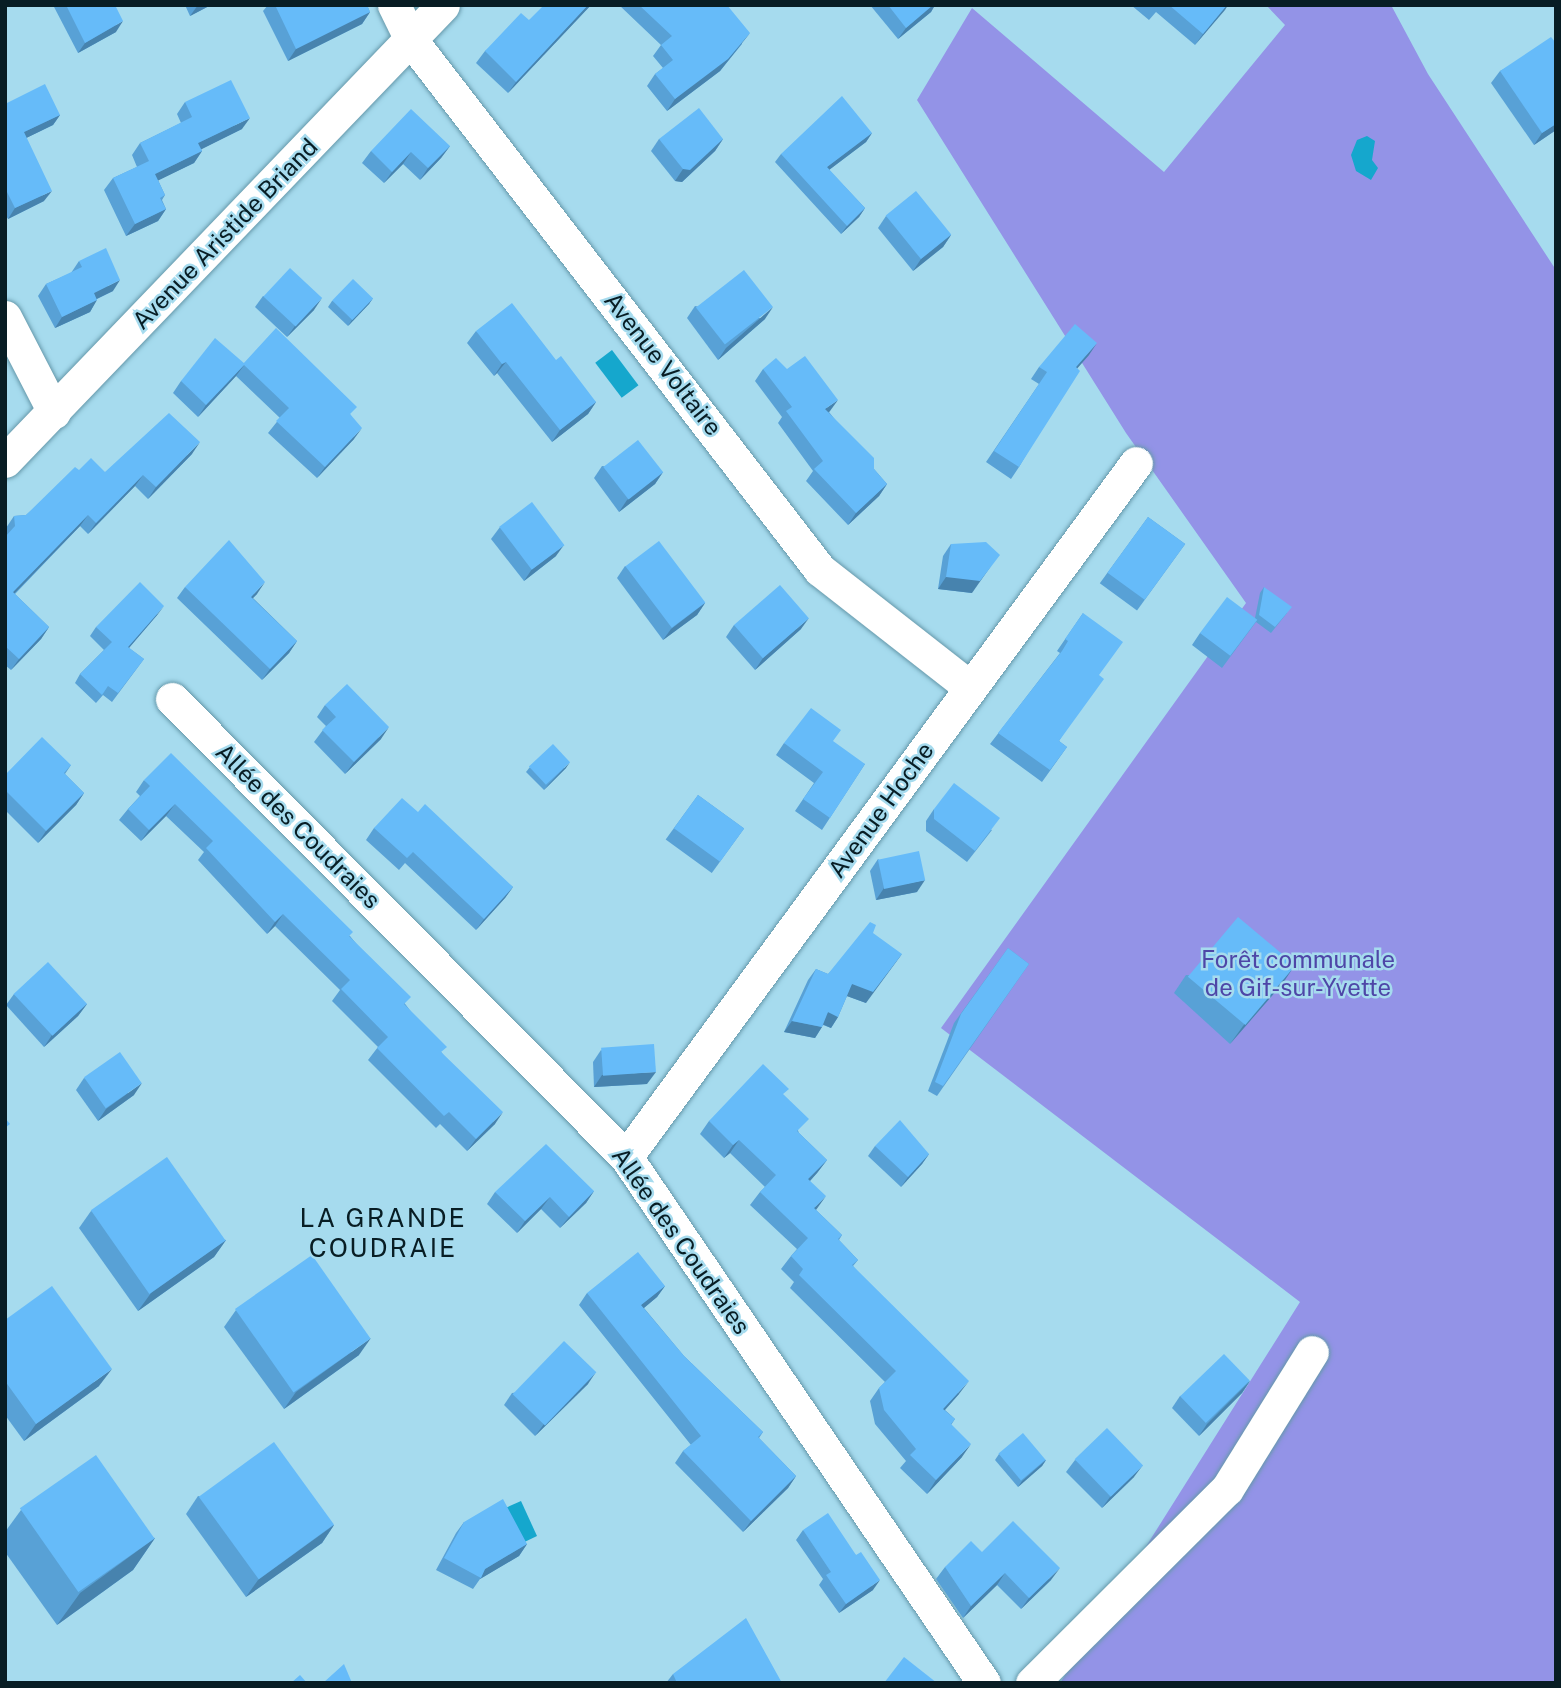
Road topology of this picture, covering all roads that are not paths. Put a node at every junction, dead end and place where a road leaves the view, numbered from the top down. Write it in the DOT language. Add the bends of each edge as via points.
graph roads {
  1 [pos="394,5"];
  2 [pos="443,5"];
  3 [pos="411,40"];
  4 [pos="5,317"];
  5 [pos="54,412"];
  6 [pos="5,461"];
  7 [pos="1136,463"];
  8 [pos="970,687"];
  9 [pos="172,699"];
  10 [pos="626,1157"];
  11 [pos="1312,1352"];
  12 [pos="984,1683"];
  13 [pos="1032,1683"];
  1 -- 3 [label="street, Avenue Voltaire"];
  2 -- 3 [label="street, Avenue Aristide Briand"];
  3 -- 5 [label="street, Avenue Aristide Briand"];
  3 -- 8 [label="street, Avenue Voltaire" via="820,570"];
  4 -- 5 [label="street"];
  5 -- 6 [label="street, Avenue Aristide Briand"];
  7 -- 8 [label="street, Avenue Hoche"];
  8 -- 10 [label="street, Avenue Hoche"];
  9 -- 10 [label="street, Allée des Coudraies"];
  10 -- 12 [label="street, Allée des Coudraies"];
  11 -- 13 [label="street" via="1227,1489"];
}
